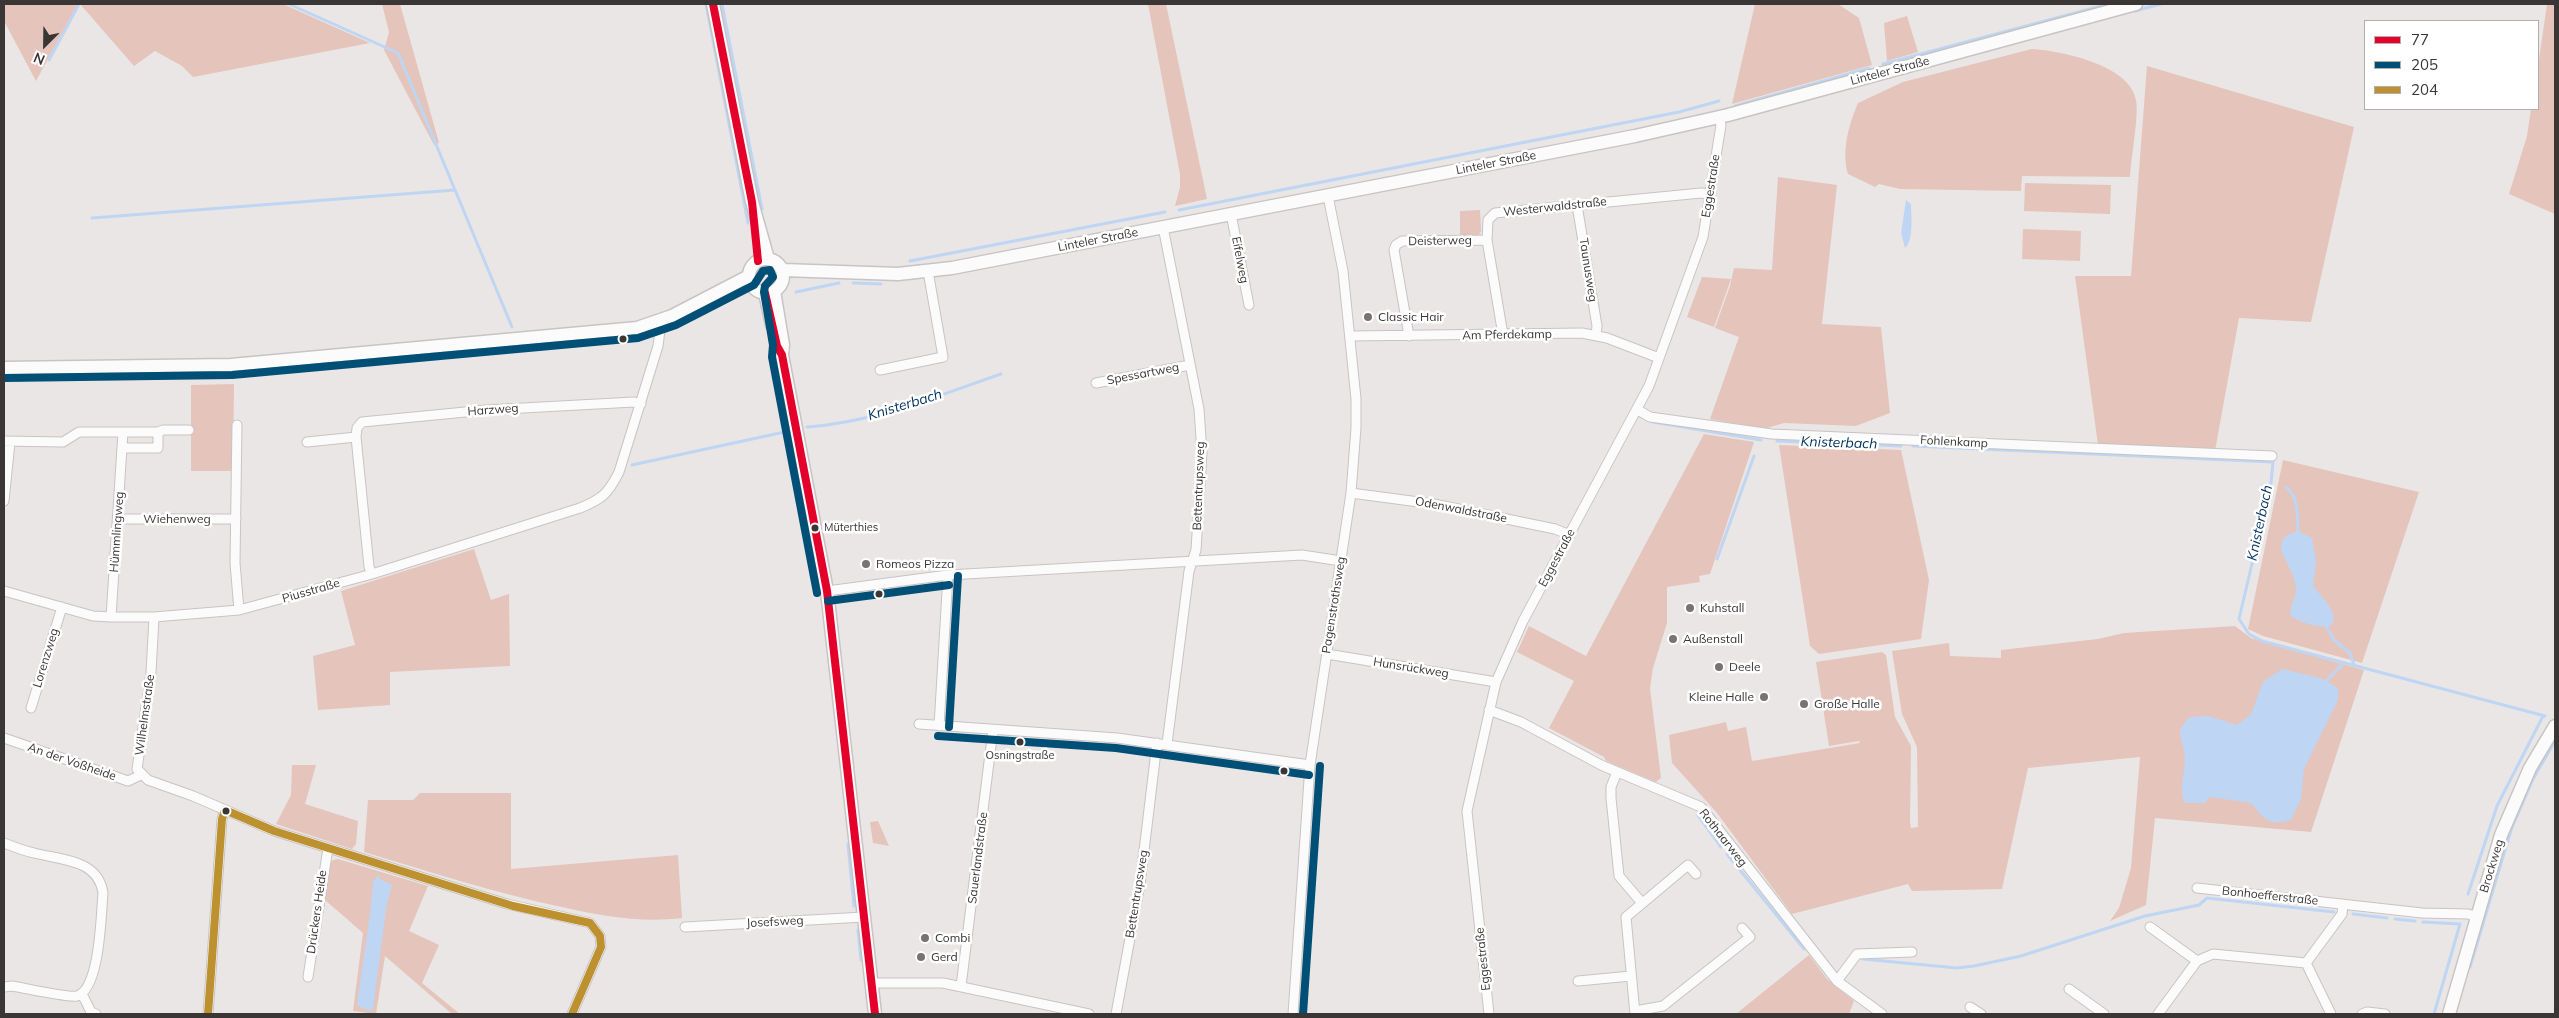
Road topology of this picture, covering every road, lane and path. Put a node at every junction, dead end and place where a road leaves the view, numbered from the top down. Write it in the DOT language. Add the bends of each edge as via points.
graph roads {
  1 [pos="713,4"];
  2 [pos="2136,4"];
  3 [pos="1720,117"];
  4 [pos="1711,194"];
  5 [pos="1328,196"];
  6 [pos="1577,205"];
  7 [pos="1231,214"];
  8 [pos="1163,228"];
  9 [pos="1487,240"];
  10 [pos="763,260"];
  11 [pos="928,271"];
  12 [pos="783,276"];
  13 [pos="751,281"];
  14 [pos="770,292"];
  15 [pos="1249,305"];
  16 [pos="657,322"];
  17 [pos="1503,335"];
  18 [pos="1596,335"];
  19 [pos="1351,336"];
  20 [pos="1409,336"];
  21 [pos="1659,358"];
  22 [pos="1190,365"];
  23 [pos="4,368"];
  24 [pos="880,370"];
  25 [pos="1096,383"];
  26 [pos="641,404"];
  27 [pos="1638,410"];
  28 [pos="237,425"];
  29 [pos="189,430"];
  30 [pos="123,432"];
  31 [pos="158,432"];
  32 [pos="356,437"];
  33 [pos="7,441"];
  34 [pos="307,442"];
  35 [pos="123,448"];
  36 [pos="2272,456"];
  37 [pos="1351,493"];
  38 [pos="4,501"];
  39 [pos="118,519"];
  40 [pos="236,519"];
  41 [pos="1570,535"];
  42 [pos="1192,561"];
  43 [pos="1341,561"];
  44 [pos="372,574"];
  45 [pos="948,575"];
  46 [pos="4,591"];
  47 [pos="827,591"];
  48 [pos="62,607"];
  49 [pos="240,610"];
  50 [pos="111,617"];
  51 [pos="154,617"];
  52 [pos="1327,654"];
  53 [pos="1496,682"];
  54 [pos="31,708"];
  55 [pos="1489,710"];
  56 [pos="919,724"];
  57 [pos="939,726"];
  58 [pos="2555,726"];
  59 [pos="992,730"];
  60 [pos="4,738"];
  61 [pos="1156,743"];
  62 [pos="1167,744"];
  63 [pos="1310,765"];
  64 [pos="1617,772"];
  65 [pos="140,775"];
  66 [pos="225,810"];
  67 [pos="4,843"];
  68 [pos="328,848"];
  69 [pos="1696,874"];
  70 [pos="2197,888"];
  71 [pos="1642,903"];
  72 [pos="2343,904"];
  73 [pos="864,917"];
  74 [pos="2477,917"];
  75 [pos="685,927"];
  76 [pos="2150,927"];
  77 [pos="1742,928"];
  78 [pos="1912,952"];
  79 [pos="2197,961"];
  80 [pos="2306,963"];
  81 [pos="1631,976"];
  82 [pos="308,977"];
  83 [pos="1578,981"];
  84 [pos="1838,981"];
  85 [pos="871,982"];
  86 [pos="961,986"];
  87 [pos="4,987"];
  88 [pos="2069,989"];
  89 [pos="82,994"];
  90 [pos="1970,1007"];
  91 [pos="1635,1013"];
  92 [pos="96,1014"];
  93 [pos="208,1014"];
  94 [pos="572,1014"];
  95 [pos="875,1014"];
  96 [pos="1089,1014"];
  97 [pos="1116,1014"];
  98 [pos="1293,1014"];
  99 [pos="1489,1014"];
  100 [pos="1882,1014"];
  101 [pos="1981,1014"];
  102 [pos="2104,1014"];
  103 [pos="2158,1014"];
  104 [pos="2331,1014"];
  105 [pos="2362,1014"];
  106 [pos="2385,1014"];
  107 [pos="2448,1014"];
  1 -- 10 [label="street"];
  2 -- 3 [label="street, Linteler Straße"];
  3 -- 4 [label="street, Eggestraße"];
  3 -- 5 [label="street, Linteler Straße"];
  4 -- 6 [label="street, Westerwaldstraße"];
  4 -- 21 [label="street, Eggestraße" via="1703,237"];
  5 -- 7 [label="street, Linteler Straße"];
  5 -- 19 [label="street, Pagenstrothsweg"];
  6 -- 9 [label="street, Westerwaldstraße" via="1495,213 1488,220"];
  6 -- 18 [label="street, Taunusweg" via="1598,326"];
  7 -- 8 [label="street, Linteler Straße"];
  7 -- 15 [label="street, Eifelweg"];
  8 -- 11 [label="street, Linteler Straße"];
  8 -- 22 [label="street, Bettentrupsweg"];
  9 -- 17 [label="street, Westerwaldstraße"];
  9 -- 20 [label="street, Deisterweg" via="1402,241 1396,245 1394,250"];
  10 -- 12 [label="street" via="777,263"];
  10 -- 13 [label="street" via="752,268"];
  11 -- 12 [label="street, Linteler Straße" via="845,274 833,270"];
  11 -- 24 [label="street" via="943,357"];
  12 -- 14 [label="street"];
  13 -- 14 [label="street"];
  13 -- 16 [label="street"];
  14 -- 47 [label="street" via="783,345 782,355"];
  16 -- 23 [label="street" via="619,330 231,364"];
  16 -- 26 [label="street, Piusstraße" via="660,330 658,346"];
  17 -- 18 [label="street, Am Pferdekamp"];
  17 -- 20 [label="street, Am Pferdekamp"];
  18 -- 21 [label="street, Am Pferdekamp"];
  19 -- 20 [label="street, Am Pferdekamp"];
  19 -- 37 [label="street, Pagenstrothsweg" via="1356,399"];
  21 -- 27 [label="street, Eggestraße"];
  22 -- 25 [label="street, Spessartweg"];
  22 -- 42 [label="street, Bettentrupsweg" via="1199,409 1202,453 1196,550"];
  26 -- 32 [label="street, Harzweg" via="586,404 368,420 357,428"];
  26 -- 44 [label="street, Piusstraße" via="620,472 601,499"];
  27 -- 36 [label="street, Fohlenkamp" via="1650,417 1772,434"];
  27 -- 41 [label="street, Eggestraße"];
  28 -- 40 [label="street"];
  29 -- 31 [label="street"];
  30 -- 31 [label="street"];
  30 -- 33 [label="street" via="79,432 63,442"];
  30 -- 35 [label="street, Hümmlingweg"];
  31 -- 35 [label="street" via="158,448"];
  32 -- 34 [label="street"];
  32 -- 44 [label="street"];
  33 -- 38 [label="street"];
  35 -- 39 [label="street, Hümmlingweg"];
  37 -- 41 [label="street, Odenwaldstraße" via="1434,504 1555,529"];
  37 -- 43 [label="street, Pagenstrothsweg"];
  39 -- 40 [label="street, Wiehenweg"];
  39 -- 50 [label="street, Hümmlingweg"];
  40 -- 49 [label="street" via="235,564"];
  41 -- 53 [label="street, Eggestraße" via="1523,621"];
  42 -- 43 [label="street" via="1302,555"];
  42 -- 45 [label="street"];
  42 -- 62 [label="street, Bettentrupsweg"];
  43 -- 52 [label="street, Pagenstrothsweg"];
  44 -- 49 [label="street, Piusstraße"];
  45 -- 47 [label="street"];
  45 -- 57 [label="street"];
  46 -- 48 [label="street, Piusstraße"];
  47 -- 73 [label="street"];
  48 -- 50 [label="street, Piusstraße" via="93,616"];
  48 -- 54 [label="street, Lorenzweg"];
  49 -- 51 [label="street, Piusstraße"];
  50 -- 51 [label="street, Piusstraße"];
  51 -- 65 [label="street, Wilhelmstraße" via="152,673 137,769"];
  52 -- 53 [label="street, Hunsrückweg"];
  52 -- 63 [label="street, Pagenstrothsweg"];
  53 -- 55 [label="street, Eggestraße"];
  55 -- 64 [label="street, Rothaarweg" via="1521,722"];
  55 -- 99 [label="street, Eggestraße" via="1467,811"];
  56 -- 57 [label="street"];
  57 -- 59 [label="street"];
  58 -- 74 [label="street, Brockweg" via="2516,797"];
  59 -- 61 [label="street"];
  59 -- 86 [label="street, Sauerlandstraße"];
  60 -- 65 [label="street, An der Voßheide" via="128,780"];
  61 -- 62 [label="street"];
  61 -- 97 [label="street, Bettentrupsweg" via="1140,884"];
  62 -- 63 [label="street"];
  63 -- 98 [label="street, Pagenstrothsweg"];
  64 -- 71 [label="street" via="1611,798 1619,876"];
  64 -- 84 [label="street, Rothaarweg" via="1701,807"];
  65 -- 66 [label="street"];
  66 -- 68 [label="street" via="274,831"];
  66 -- 93 [label="street"];
  67 -- 89 [label="street" via="83,865 100,880 103,894 93,975"];
  68 -- 82 [label="street, Drückers Heide"];
  68 -- 94 [label="street" via="507,904 590,923 600,936 601,947"];
  69 -- 71 [label="street" via="1688,865"];
  70 -- 72 [label="street, Bonhoefferstraße"];
  71 -- 81 [label="street" via="1626,917"];
  72 -- 74 [label="street, Bonhoefferstraße"];
  72 -- 80 [label="street" via="2342,914"];
  73 -- 75 [label="street, Josefsweg"];
  73 -- 85 [label="street"];
  74 -- 107 [label="street, Brockweg"];
  76 -- 79 [label="street"];
  77 -- 91 [label="street" via="1750,937 1663,1006"];
  78 -- 84 [label="street" via="1857,954"];
  79 -- 80 [label="street" via="2213,954"];
  79 -- 103 [label="street"];
  80 -- 104 [label="street"];
  81 -- 83 [label="street"];
  81 -- 91 [label="street"];
  84 -- 100 [label="street, Rothaarweg"];
  85 -- 86 [label="street" via="918,981"];
  85 -- 95 [label="street"];
  86 -- 96 [label="street"];
  87 -- 89 [label="street" via="75,996"];
  88 -- 102 [label="street"];
  89 -- 92 [label="street" via="91,1012"];
  90 -- 101 [label="street"];
  105 -- 106 [label="street"];
}
